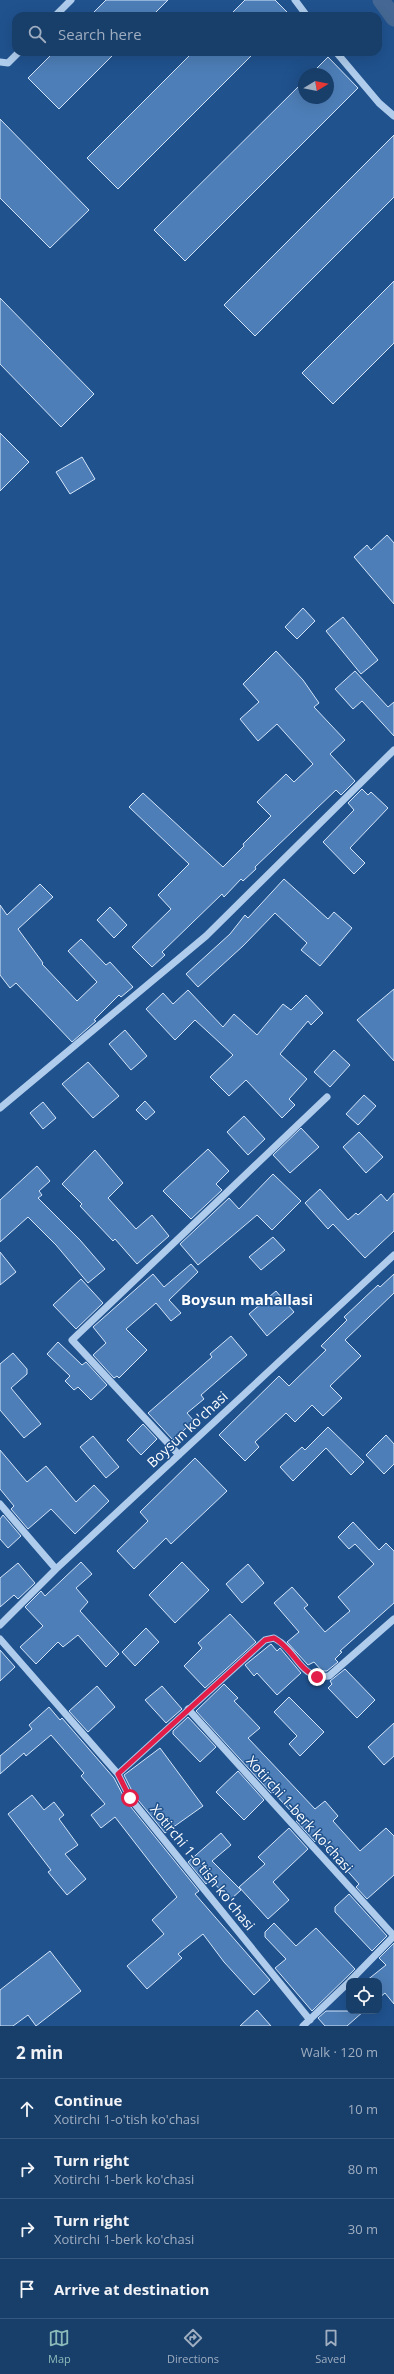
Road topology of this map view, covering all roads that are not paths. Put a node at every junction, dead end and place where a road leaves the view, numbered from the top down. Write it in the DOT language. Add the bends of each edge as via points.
graph roads {
  1 [pos="71,0"];
  2 [pos="296,0"];
  3 [pos="59,12"];
  4 [pos="305,12"];
  5 [pos="15,56"];
  6 [pos="339,56"];
  7 [pos="0,62"];
  8 [pos="394,116"];
  9 [pos="394,750"];
  10 [pos="327,1097"];
  11 [pos="0,1108"];
  12 [pos="394,1255"];
  13 [pos="179,1455"];
  14 [pos="0,1504"];
  15 [pos="56,1569"];
  16 [pos="394,1619"];
  17 [pos="0,1625"];
  18 [pos="0,1639"];
  19 [pos="188,1709"];
  20 [pos="118,1774"];
  21 [pos="394,1936"];
  22 [pos="354,1978"];
  23 [pos="346,1986"];
  24 [pos="310,2020"];
  25 [pos="303,2026"];
  1 -- 3 [label="street"];
  2 -- 4 [label="street"];
  5 -- 7 [label="street" via="8,63"];
  6 -- 8 [label="street" via="378,103"];
  9 -- 11 [label="street" via="206,936"];
  10 -- 13 [label="street" via="72,1340"];
  12 -- 13 [label="street, Boysun ko'chasi"];
  13 -- 15 [label="street, Boysun ko'chasi"];
  14 -- 15 [label="street"];
  15 -- 17 [label="street, Boysun ko'chasi"];
  16 -- 19 [label="street" via="329,1676 317,1677 308,1673 285,1644 274,1638 265,1640"];
  18 -- 20 [label="street, Xotirchi 1-o'tish ko'chasi"];
  19 -- 20 [label="street"];
  19 -- 21 [label="street, Xotirchi 1-berk ko'chasi"];
  20 -- 24 [label="street, Xotirchi 1-o'tish ko'chasi" via="130,1798"];
  21 -- 22 [label="street"];
  23 -- 24 [label="street"];
  24 -- 25 [label="street"];
}
